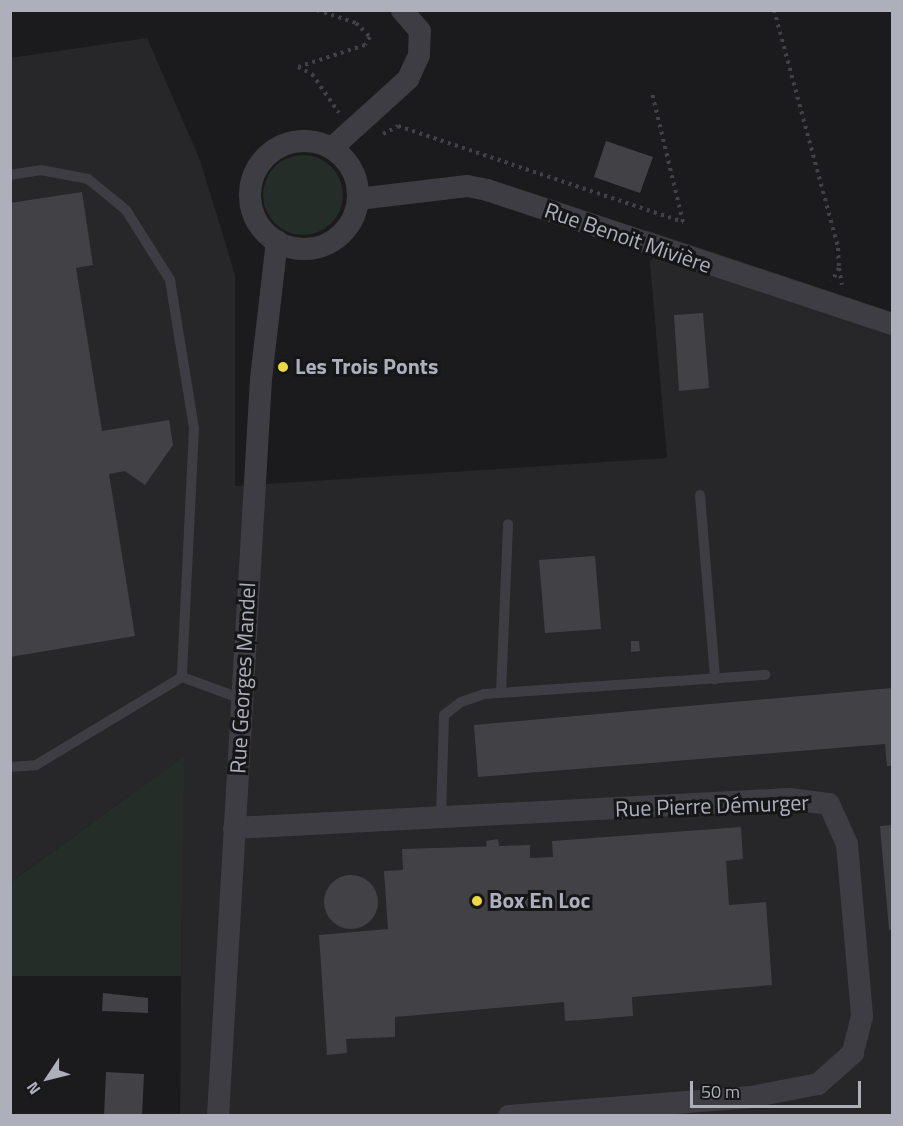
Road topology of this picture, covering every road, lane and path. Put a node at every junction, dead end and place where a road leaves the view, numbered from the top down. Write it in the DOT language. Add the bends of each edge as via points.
graph roads {
  1 [pos="317,10"];
  2 [pos="402,10"];
  3 [pos="774,10"];
  4 [pos="652,93"];
  5 [pos="357,126"];
  6 [pos="332,148"];
  7 [pos="10,176"];
  8 [pos="358,199"];
  9 [pos="277,241"];
  10 [pos="814,301"];
  11 [pos="892,324"];
  12 [pos="700,495"];
  13 [pos="508,524"];
  14 [pos="765,675"];
  15 [pos="183,677"];
  16 [pos="715,679"];
  17 [pos="501,693"];
  18 [pos="242,699"];
  19 [pos="10,767"];
  20 [pos="441,818"];
  21 [pos="234,828"];
  22 [pos="559,1114"];
  23 [pos="219,1116"];
  24 [pos="509,1116"];
  1 -- 5 [label="path" via="357,23 370,37 365,45 298,67 312,74 335,110"];
  2 -- 5 [label="street" via="420,32 419,55 408,79"];
  3 -- 10 [label="path" via="838,248 839,268 825,294"];
  4 -- 5 [label="path" via="683,222 398,126 383,134"];
  5 -- 6 [label="street"];
  6 -- 8 [label="street" via="352,170"];
  6 -- 9 [label="street" via="296,141 278,147 259,167 250,193 253,212"];
  7 -- 15 [label="lane" via="41,170 88,179 126,210 170,280 194,428"];
  8 -- 9 [label="street" via="347,228 322,246 299,248"];
  8 -- 10 [label="street, Rue Benoit Mivière" via="467,186 487,190"];
  9 -- 18 [label="street, Rue Georges Mandel" via="261,379"];
  10 -- 11 [label="street, Rue Benoit Mivière"];
  12 -- 16 [label="lane"];
  13 -- 17 [label="lane"];
  14 -- 16 [label="lane"];
  15 -- 18 [label="lane"];
  15 -- 19 [label="lane" via="36,765"];
  16 -- 17 [label="lane"];
  17 -- 20 [label="lane" via="461,702 444,715"];
  18 -- 21 [label="street, Rue Georges Mandel"];
  20 -- 21 [label="street, Rue Pierre Démurger"];
  20 -- 22 [label="street, Rue Pierre Démurger" via="789,799 829,804 847,844 862,1016 853,1053 818,1084 751,1097"];
  21 -- 23 [label="street, Rue Georges Mandel"];
  22 -- 24 [label="street, Rue Pierre Démurger"];
}
